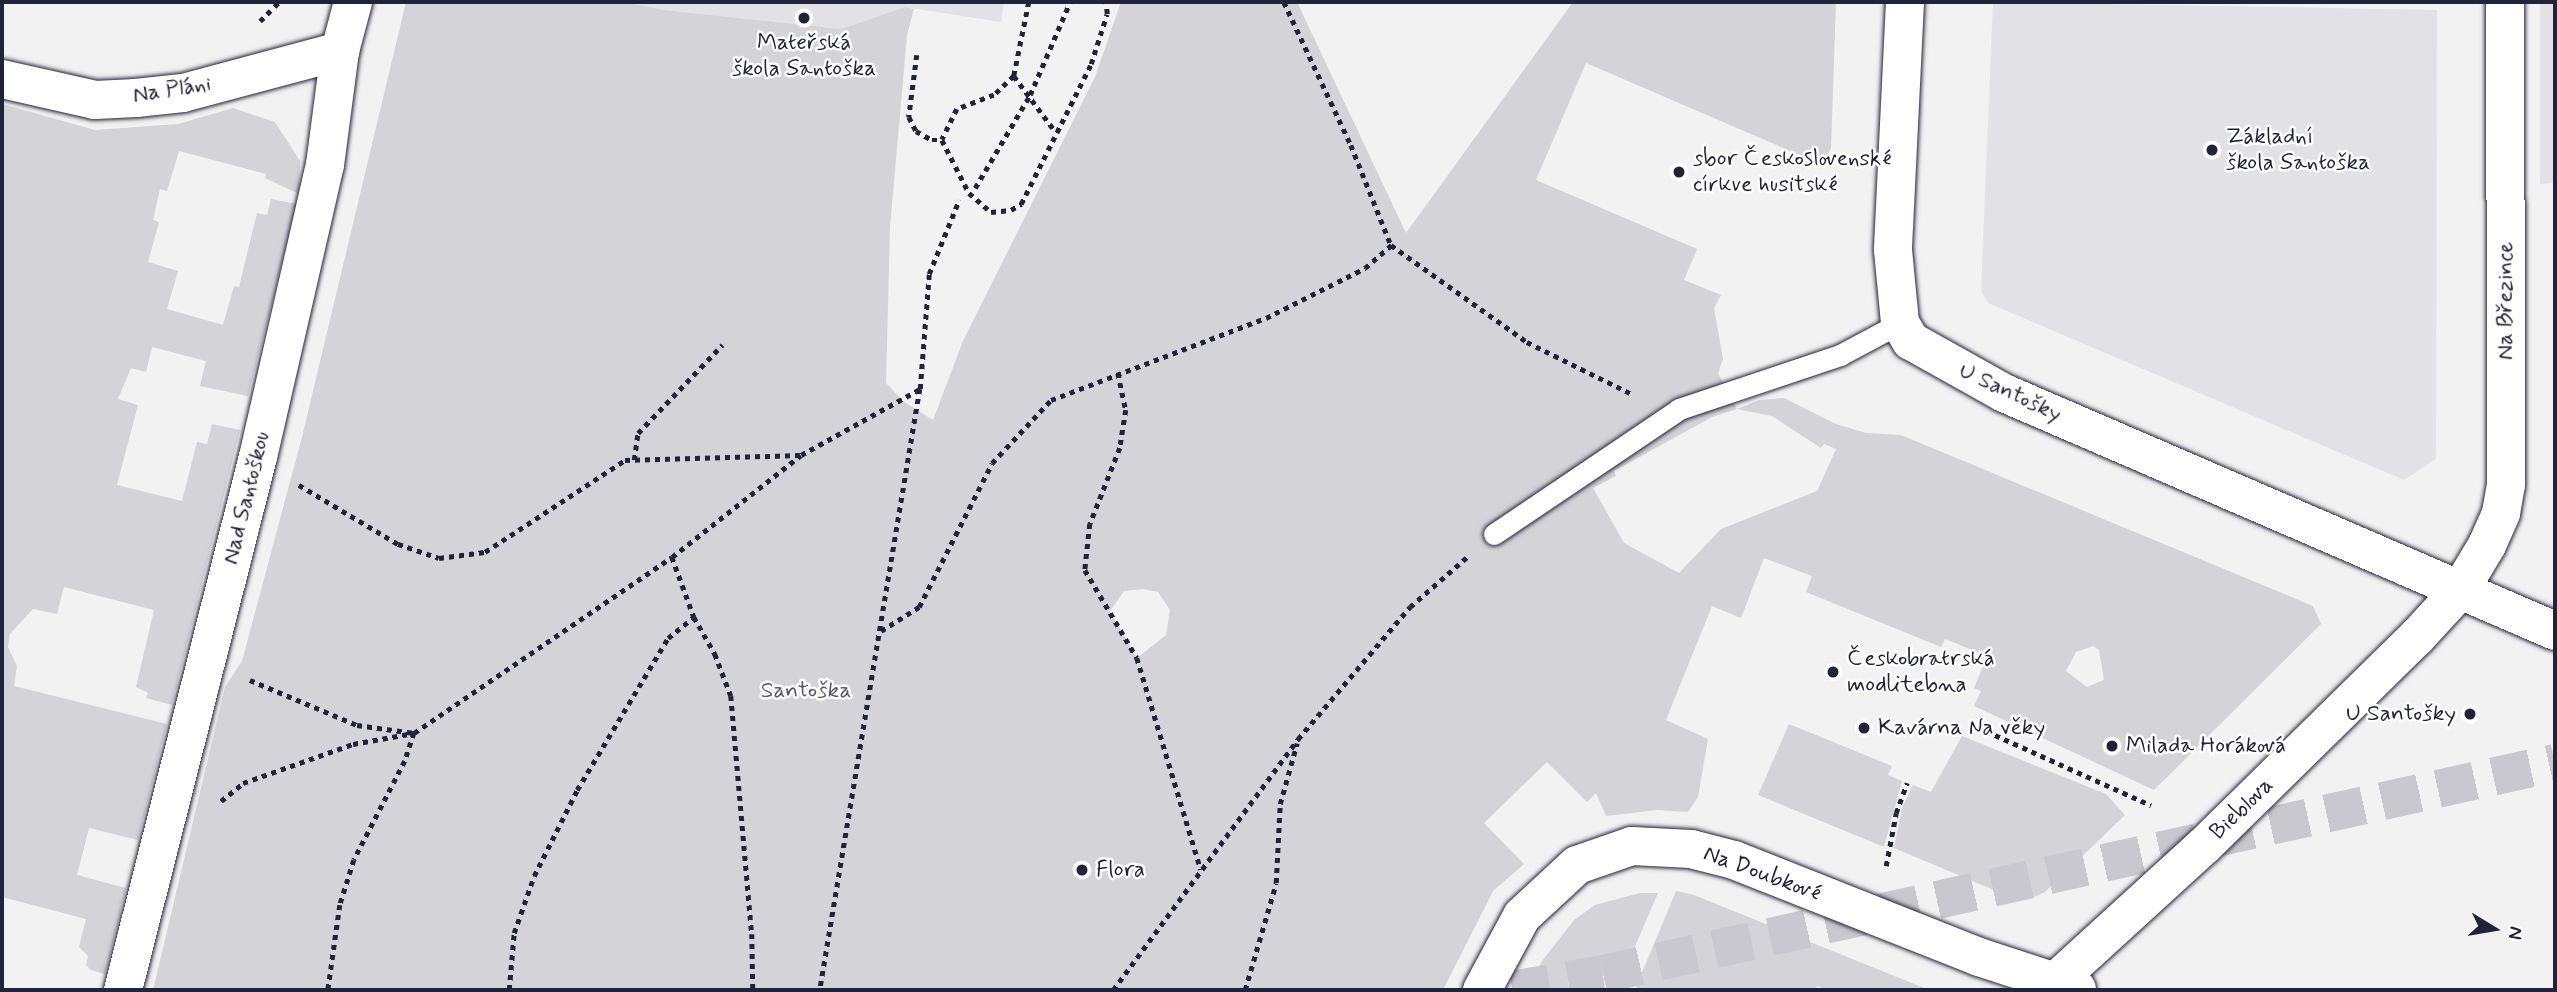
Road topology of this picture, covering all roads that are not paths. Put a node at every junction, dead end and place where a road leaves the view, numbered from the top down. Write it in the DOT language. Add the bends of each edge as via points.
graph roads {
  1 [pos="353,2"];
  2 [pos="1905,2"];
  3 [pos="2505,2"];
  4 [pos="341,51"];
  5 [pos="2,79"];
  6 [pos="1900,323"];
  7 [pos="1494,534"];
  8 [pos="2460,590"];
  9 [pos="2555,631"];
  10 [pos="2061,987"];
  11 [pos="123,990"];
  12 [pos="1482,990"];
  1 -- 4 [label="street, Nad Santoškou"];
  2 -- 6 [label="street" via="1893,250"];
  3 -- 8 [label="street, Na Březince" via="2505,499 2487,545"];
  4 -- 5 [label="street, Na Pláni" via="184,93 136,98 95,100"];
  4 -- 11 [label="street, Nad Santoškou" via="325,165 258,457"];
  6 -- 7 [label="lane" via="1840,355 1679,409"];
  6 -- 8 [label="street, U Santošky" via="1911,341 2004,393"];
  8 -- 9 [label="street, U Santošky"];
  8 -- 10 [label="street, Bieblova"];
  10 -- 12 [label="street, Na Doubkové" via="1734,860 1691,849 1632,846 1577,865 1522,916"];
}
